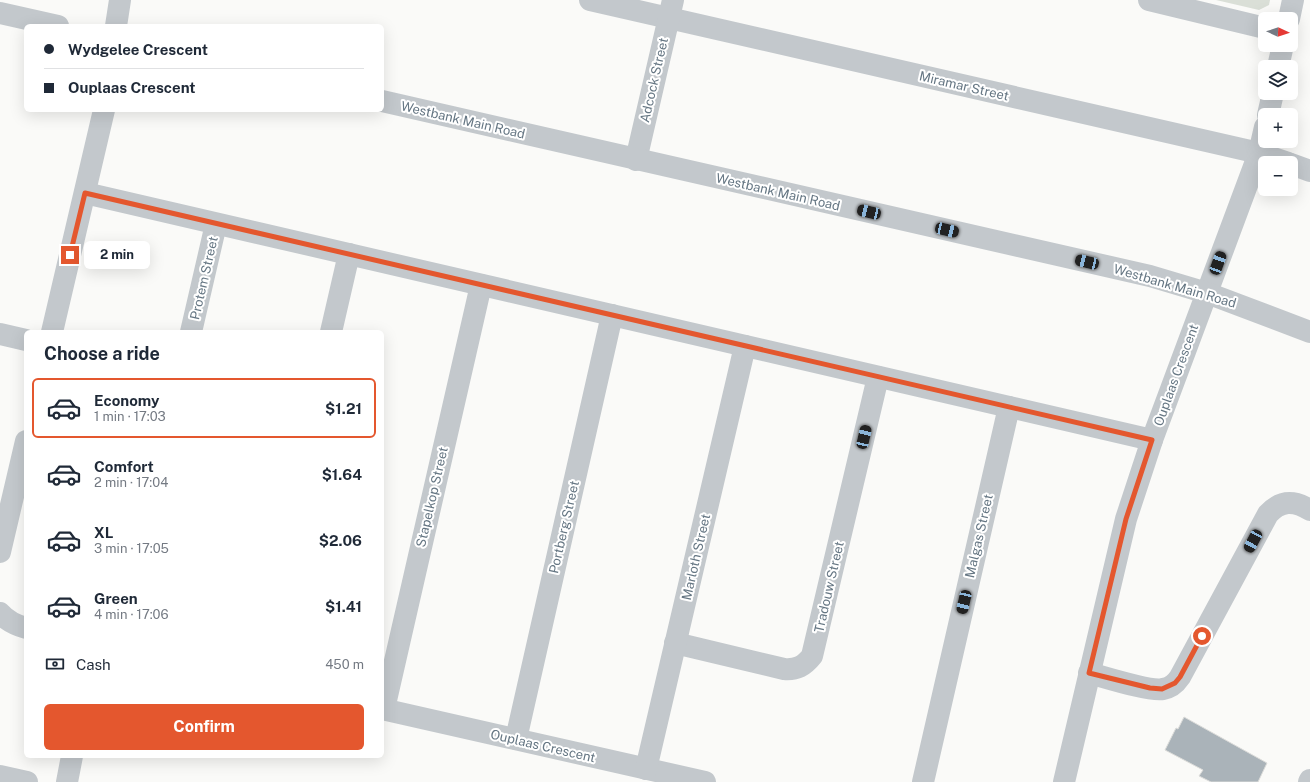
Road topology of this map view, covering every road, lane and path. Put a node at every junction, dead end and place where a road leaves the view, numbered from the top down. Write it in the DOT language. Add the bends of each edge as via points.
graph roads {
  1 [pos="120,0"];
  2 [pos="590,0"];
  3 [pos="1149,0"];
  4 [pos="1293,0"];
  5 [pos="670,9"];
  6 [pos="1290,12"];
  7 [pos="0,13"];
  8 [pos="49,24"];
  9 [pos="116,24"];
  10 [pos="1258,26"];
  11 [pos="384,101"];
  12 [pos="104,112"];
  13 [pos="1260,148"];
  14 [pos="1259,153"];
  15 [pos="1268,156"];
  16 [pos="636,160"];
  17 [pos="1298,166"];
  18 [pos="1310,170"];
  19 [pos="85,193"];
  20 [pos="216,224"];
  21 [pos="349,254"];
  22 [pos="481,285"];
  23 [pos="1207,293"];
  24 [pos="612,315"];
  25 [pos="52,330"];
  26 [pos="191,330"];
  27 [pos="331,330"];
  28 [pos="1310,332"];
  29 [pos="0,334"];
  30 [pos="24,340"];
  31 [pos="745,346"];
  32 [pos="878,376"];
  33 [pos="1009,407"];
  34 [pos="1152,440"];
  35 [pos="24,458"];
  36 [pos="20,492"];
  37 [pos="1310,510"];
  38 [pos="0,552"];
  39 [pos="0,613"];
  40 [pos="24,627"];
  41 [pos="675,643"];
  42 [pos="1089,673"];
  43 [pos="384,705"];
  44 [pos="384,709"];
  45 [pos="516,739"];
  46 [pos="72,758"];
  47 [pos="646,769"];
  48 [pos="0,776"];
  49 [pos="28,782"];
  50 [pos="67,782"];
  51 [pos="705,782"];
  52 [pos="923,782"];
  53 [pos="1064,782"];
  1 -- 9 [label="street"];
  2 -- 5 [label="street, Miramar Street"];
  3 -- 10 [label="street"];
  4 -- 6 [label="street"];
  5 -- 14 [label="street, Miramar Street"];
  5 -- 16 [label="street, Adcock Street"];
  7 -- 8 [label="street"];
  11 -- 16 [label="street, Westbank Main Road"];
  12 -- 19 [label="street"];
  13 -- 14 [label="street, Ouplaas Crescent"];
  14 -- 15 [label="street, Miramar Street"];
  14 -- 23 [label="street, Ouplaas Crescent"];
  16 -- 23 [label="street, Westbank Main Road" via="1150,276"];
  17 -- 18 [label="street"];
  19 -- 20 [label="street"];
  19 -- 25 [label="street"];
  20 -- 21 [label="street"];
  20 -- 26 [label="street, Protem Street"];
  21 -- 22 [label="street"];
  21 -- 27 [label="street"];
  22 -- 24 [label="street"];
  22 -- 43 [label="street, Stapelkop Street"];
  23 -- 28 [label="street, Westbank Main Road"];
  23 -- 34 [label="street, Ouplaas Crescent"];
  24 -- 31 [label="street"];
  24 -- 45 [label="street, Portberg Street"];
  29 -- 30 [label="street"];
  31 -- 32 [label="street"];
  31 -- 41 [label="street, Marloth Street"];
  32 -- 33 [label="street"];
  32 -- 41 [label="street, Tradouw Street" via="812,656 800,667 784,669"];
  33 -- 34 [label="street"];
  33 -- 52 [label="street, Malgas Street"];
  34 -- 42 [label="street, Ouplaas Crescent" via="1126,519"];
  35 -- 36 [label="street"];
  36 -- 38 [label="street"];
  37 -- 42 [label="street" via="1289,503 1273,508 1268,514 1175,683 1168,688 1156,690"];
  39 -- 40 [label="street" via="16,625"];
  41 -- 47 [label="street, Marloth Street"];
  42 -- 53 [label="street, Ouplaas Crescent"];
  44 -- 45 [label="street, Ouplaas Crescent"];
  45 -- 47 [label="street, Ouplaas Crescent"];
  46 -- 50 [label="street"];
  47 -- 51 [label="street, Ouplaas Crescent"];
  48 -- 49 [label="street"];
}
